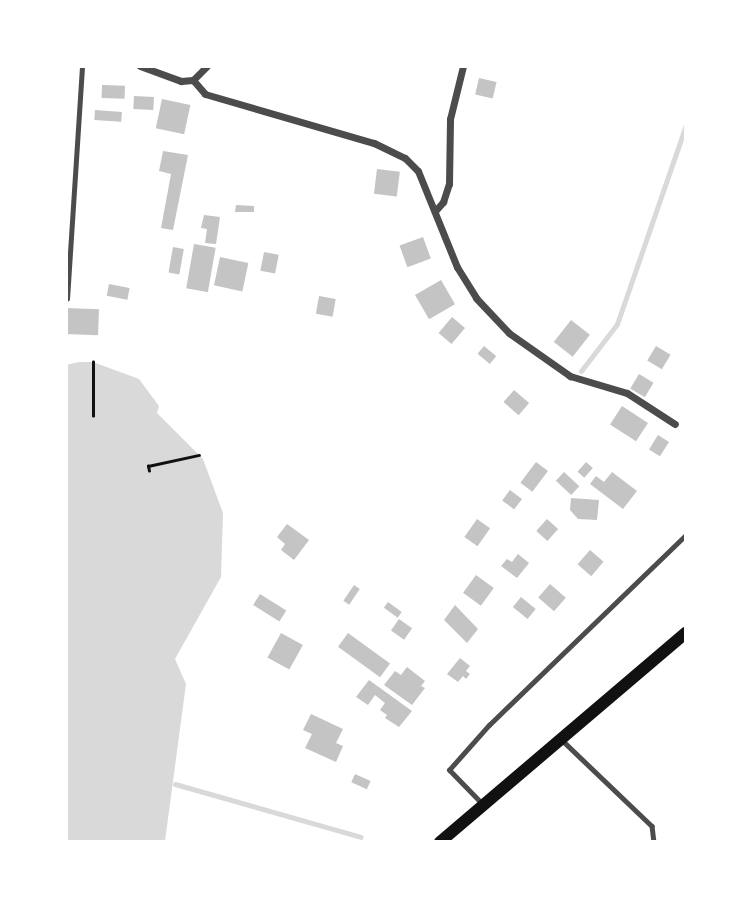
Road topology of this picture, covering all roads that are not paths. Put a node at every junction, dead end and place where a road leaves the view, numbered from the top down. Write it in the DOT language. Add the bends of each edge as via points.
graph roads {
  1 [pos="82,66"];
  2 [pos="139,66"];
  3 [pos="207,66"];
  4 [pos="463,66"];
  5 [pos="193,80"];
  6 [pos="436,211"];
  7 [pos="67,299"];
  8 [pos="675,424"];
  9 [pos="685,535"];
  10 [pos="685,633"];
  11 [pos="562,740"];
  12 [pos="483,805"];
  13 [pos="440,842"];
  14 [pos="654,842"];
  1 -- 7 [label="lane"];
  2 -- 5 [label="street" via="168,78"];
  3 -- 5 [label="street"];
  4 -- 6 [label="street" via="450,119 449,184"];
  5 -- 6 [label="street" via="205,94 374,143 405,158 418,171"];
  6 -- 8 [label="street" via="457,267 476,298 509,333 570,376 627,393"];
  9 -- 12 [label="lane" via="449,770"];
  10 -- 11 [label="main road"];
  11 -- 12 [label="main road"];
  11 -- 14 [label="lane" via="652,826"];
  12 -- 13 [label="main road"];
}
